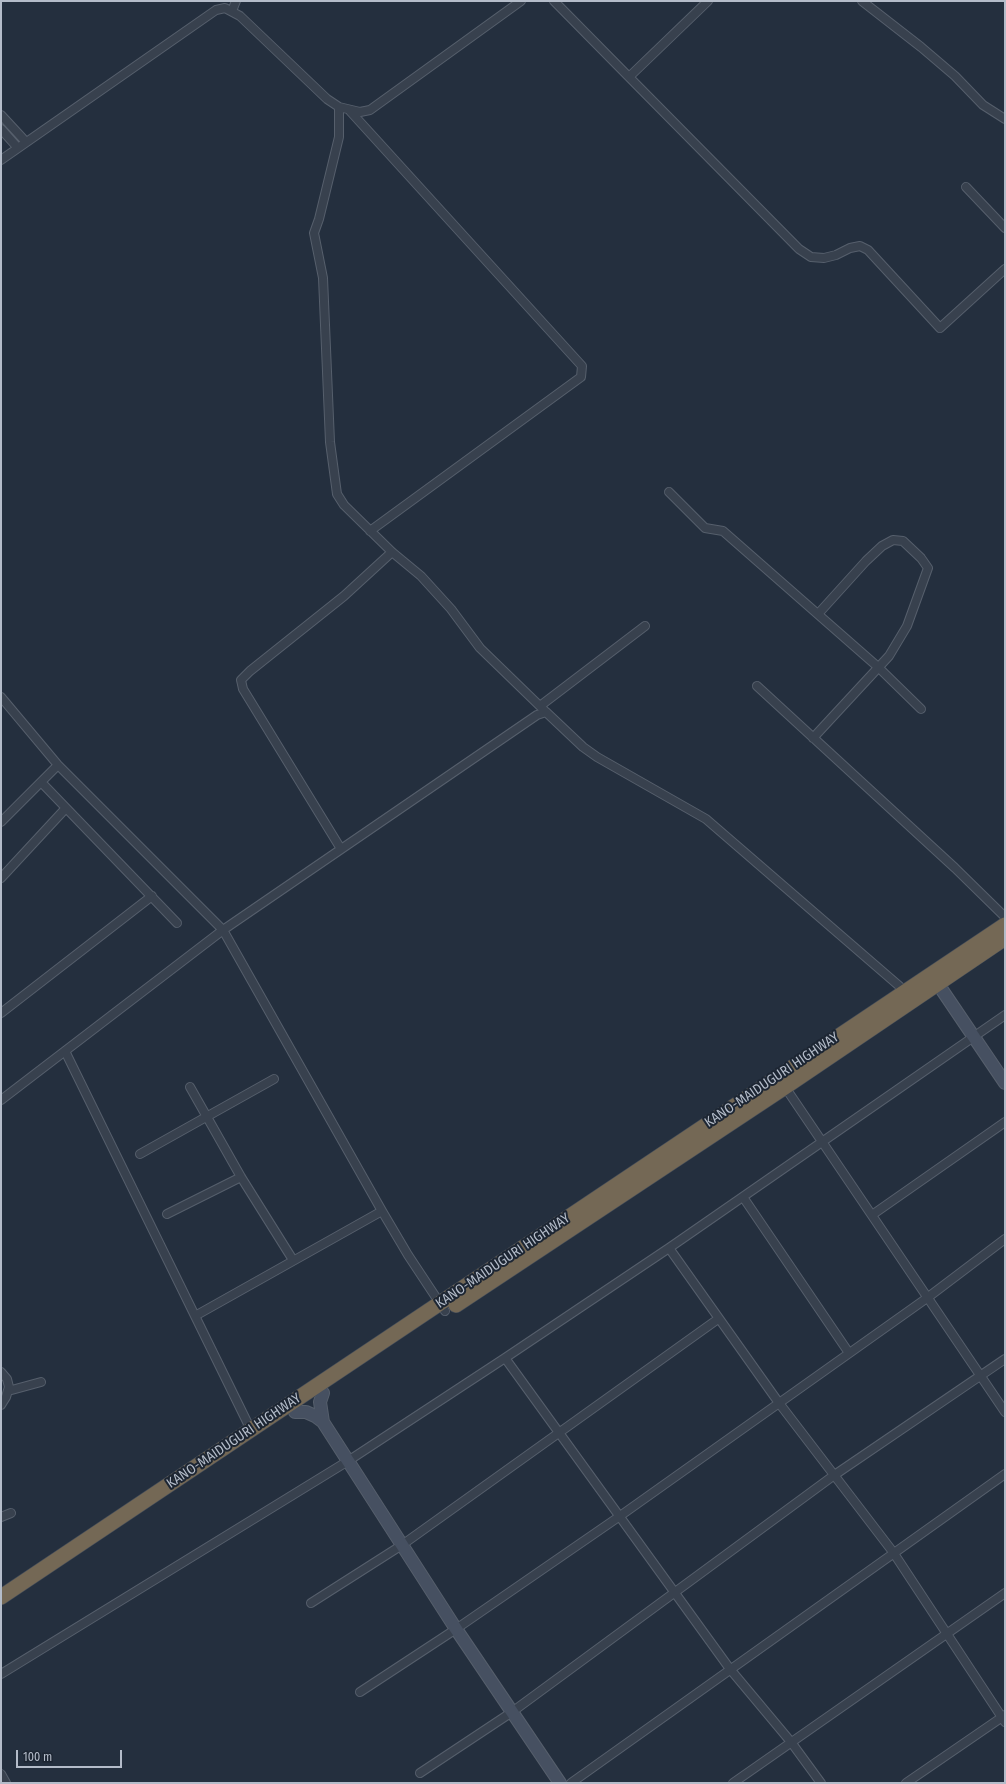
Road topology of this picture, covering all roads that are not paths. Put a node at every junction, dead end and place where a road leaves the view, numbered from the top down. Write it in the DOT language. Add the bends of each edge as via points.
graph roads {
  1 [pos="236,1"];
  2 [pos="521,1"];
  3 [pos="554,1"];
  4 [pos="708,1"];
  5 [pos="862,1"];
  6 [pos="232,11"];
  7 [pos="629,78"];
  8 [pos="339,107"];
  9 [pos="350,111"];
  10 [pos="1,114"];
  11 [pos="1005,118"];
  12 [pos="1,129"];
  13 [pos="26,142"];
  14 [pos="18,148"];
  15 [pos="1,160"];
  16 [pos="966,187"];
  17 [pos="1005,228"];
  18 [pos="1005,269"];
  19 [pos="669,492"];
  20 [pos="370,531"];
  21 [pos="392,552"];
  22 [pos="818,614"];
  23 [pos="645,626"];
  24 [pos="878,667"];
  25 [pos="757,686"];
  26 [pos="1,697"];
  27 [pos="540,706"];
  28 [pos="921,709"];
  29 [pos="546,712"];
  30 [pos="813,738"];
  31 [pos="58,765"];
  32 [pos="40,782"];
  33 [pos="66,808"];
  34 [pos="1,822"];
  35 [pos="341,850"];
  36 [pos="1,878"];
  37 [pos="152,896"];
  38 [pos="1005,917"];
  39 [pos="177,923"];
  40 [pos="1005,925"];
  41 [pos="223,930"];
  42 [pos="1005,938"];
  43 [pos="938,984"];
  44 [pos="905,991"];
  45 [pos="1,1013"];
  46 [pos="1005,1015"];
  47 [pos="973,1038"];
  48 [pos="65,1051"];
  49 [pos="274,1079"];
  50 [pos="781,1082"];
  51 [pos="1005,1084"];
  52 [pos="190,1087"];
  53 [pos="1,1100"];
  54 [pos="206,1116"];
  55 [pos="1005,1122"];
  56 [pos="821,1141"];
  57 [pos="140,1154"];
  58 [pos="241,1177"];
  59 [pos="743,1197"];
  60 [pos="382,1211"];
  61 [pos="167,1214"];
  62 [pos="872,1215"];
  63 [pos="1005,1239"];
  64 [pos="669,1248"];
  65 [pos="293,1260"];
  66 [pos="927,1298"];
  67 [pos="443,1307"];
  68 [pos="195,1316"];
  69 [pos="718,1319"];
  70 [pos="849,1353"];
  71 [pos="505,1358"];
  72 [pos="1005,1359"];
  73 [pos="1,1372"];
  74 [pos="981,1376"];
  75 [pos="41,1382"];
  76 [pos="8,1391"];
  77 [pos="322,1393"];
  78 [pos="779,1403"];
  79 [pos="1,1405"];
  80 [pos="295,1412"];
  81 [pos="1005,1412"];
  82 [pos="323,1422"];
  83 [pos="250,1430"];
  84 [pos="559,1433"];
  85 [pos="348,1461"];
  86 [pos="1005,1474"];
  87 [pos="833,1476"];
  88 [pos="11,1513"];
  89 [pos="620,1516"];
  90 [pos="1,1517"];
  91 [pos="402,1545"];
  92 [pos="893,1552"];
  93 [pos="1005,1593"];
  94 [pos="674,1594"];
  95 [pos="1,1597"];
  96 [pos="311,1602"];
  97 [pos="1,1609"];
  98 [pos="456,1629"];
  99 [pos="946,1633"];
  100 [pos="730,1669"];
  101 [pos="1,1674"];
  102 [pos="360,1692"];
  103 [pos="512,1712"];
  104 [pos="1004,1718"];
  105 [pos="791,1742"];
  106 [pos="420,1773"];
  107 [pos="1,1774"];
  108 [pos="6,1783"];
  109 [pos="560,1783"];
  110 [pos="571,1783"];
  111 [pos="733,1783"];
  112 [pos="821,1783"];
  113 [pos="906,1783"];
  1 -- 6 [label="street"];
  2 -- 9 [label="street" via="370,110"];
  3 -- 7 [label="street"];
  4 -- 7 [label="street"];
  5 -- 11 [label="street" via="955,76 983,105"];
  6 -- 8 [label="street" via="327,99"];
  6 -- 13 [label="street" via="225,8 216,10"];
  7 -- 18 [label="street" via="799,249 811,257 824,258 860,246 868,250 940,328"];
  8 -- 9 [label="street"];
  8 -- 20 [label="street" via="339,137 314,233 326,308 325,355 330,442 337,494 344,505"];
  9 -- 20 [label="street" via="582,366 581,377"];
  10 -- 13 [label="street"];
  12 -- 14 [label="street"];
  13 -- 14 [label="street"];
  14 -- 15 [label="street"];
  16 -- 17 [label="street"];
  19 -- 22 [label="street" via="705,528 723,530"];
  20 -- 21 [label="street"];
  21 -- 27 [label="street" via="421,576 451,609 480,648"];
  21 -- 35 [label="street" via="344,596 241,680 243,689"];
  22 -- 24 [label="street"];
  22 -- 24 [label="street" via="882,546 893,540 903,540 928,568 907,626 889,656"];
  23 -- 27 [label="street"];
  24 -- 28 [label="street"];
  24 -- 30 [label="street"];
  25 -- 30 [label="street"];
  26 -- 31 [label="street"];
  27 -- 29 [label="street"];
  29 -- 35 [label="street" via="532,719"];
  29 -- 44 [label="street" via="597,757 706,818"];
  30 -- 38 [label="street"];
  31 -- 32 [label="street"];
  31 -- 41 [label="street"];
  32 -- 33 [label="street"];
  32 -- 34 [label="street"];
  33 -- 36 [label="street"];
  33 -- 37 [label="street"];
  35 -- 41 [label="street"];
  37 -- 39 [label="street"];
  37 -- 45 [label="street"];
  40 -- 44 [label="highway, KANO-MAIDUGURI HIGHWAY"];
  41 -- 48 [label="street"];
  41 -- 60 [label="street"];
  42 -- 43 [label="highway, KANO-MAIDUGURI HIGHWAY"];
  43 -- 47 [label="street"];
  43 -- 50 [label="highway, KANO-MAIDUGURI HIGHWAY"];
  44 -- 50 [label="highway, KANO-MAIDUGURI HIGHWAY"];
  46 -- 47 [label="street"];
  47 -- 51 [label="street"];
  47 -- 56 [label="street"];
  48 -- 53 [label="street"];
  48 -- 68 [label="street"];
  49 -- 54 [label="street"];
  50 -- 56 [label="street"];
  50 -- 67 [label="highway, KANO-MAIDUGURI HIGHWAY"];
  52 -- 54 [label="street"];
  54 -- 57 [label="street"];
  54 -- 58 [label="street"];
  55 -- 62 [label="street"];
  56 -- 59 [label="street"];
  56 -- 62 [label="street"];
  58 -- 61 [label="street"];
  58 -- 65 [label="street"];
  59 -- 64 [label="street"];
  59 -- 70 [label="street"];
  60 -- 65 [label="street"];
  60 -- 67 [label="street"];
  62 -- 66 [label="street"];
  63 -- 66 [label="street"];
  64 -- 69 [label="street"];
  64 -- 71 [label="street"];
  65 -- 68 [label="street"];
  66 -- 70 [label="street"];
  66 -- 74 [label="street"];
  67 -- 77 [label="highway, KANO-MAIDUGURI HIGHWAY"];
  67 -- 83 [label="highway, KANO-MAIDUGURI HIGHWAY"];
  68 -- 83 [label="street"];
  69 -- 78 [label="street"];
  69 -- 84 [label="street"];
  70 -- 78 [label="street"];
  71 -- 84 [label="street"];
  71 -- 85 [label="street"];
  72 -- 74 [label="street"];
  73 -- 76 [label="street" via="7,1379"];
  74 -- 81 [label="street"];
  74 -- 87 [label="street"];
  75 -- 76 [label="street"];
  76 -- 79 [label="street"];
  77 -- 80 [label="highway, KANO-MAIDUGURI HIGHWAY"];
  77 -- 82 [label="street" via="320,1406"];
  78 -- 87 [label="street"];
  78 -- 89 [label="street"];
  80 -- 82 [label="street" via="306,1412"];
  80 -- 97 [label="highway, KANO-MAIDUGURI HIGHWAY"];
  82 -- 85 [label="street"];
  83 -- 95 [label="highway, KANO-MAIDUGURI HIGHWAY"];
  84 -- 89 [label="street"];
  84 -- 91 [label="street"];
  85 -- 91 [label="street"];
  85 -- 101 [label="street"];
  86 -- 92 [label="street"];
  87 -- 92 [label="street"];
  87 -- 94 [label="street"];
  88 -- 90 [label="street"];
  89 -- 94 [label="street"];
  89 -- 98 [label="street"];
  91 -- 96 [label="street"];
  91 -- 98 [label="street"];
  92 -- 99 [label="street"];
  92 -- 100 [label="street"];
  93 -- 99 [label="street"];
  94 -- 100 [label="street"];
  94 -- 103 [label="street"];
  98 -- 102 [label="street"];
  98 -- 103 [label="street"];
  99 -- 104 [label="street"];
  99 -- 105 [label="street"];
  100 -- 105 [label="street"];
  100 -- 110 [label="street"];
  103 -- 106 [label="street"];
  103 -- 109 [label="street"];
  104 -- 113 [label="street"];
  105 -- 111 [label="street"];
  105 -- 112 [label="street"];
  107 -- 108 [label="street"];
}
